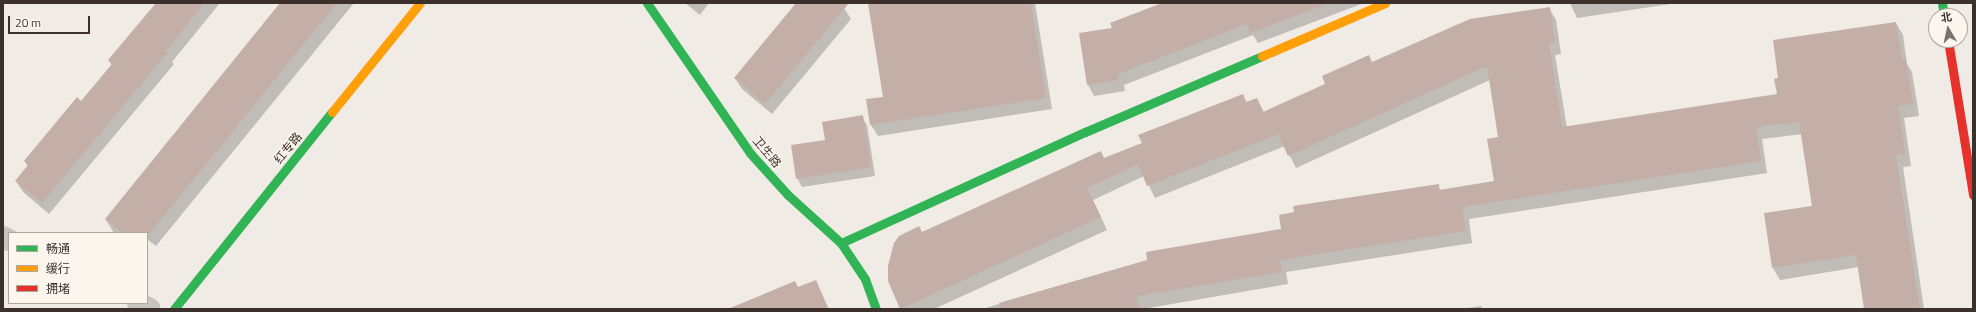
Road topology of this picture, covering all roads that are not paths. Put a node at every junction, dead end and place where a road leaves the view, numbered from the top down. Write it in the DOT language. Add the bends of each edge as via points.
graph roads {
  1 [pos="420,3"];
  2 [pos="647,3"];
  3 [pos="1385,3"];
  4 [pos="1949,48"];
  5 [pos="1973,195"];
  6 [pos="841,243"];
  7 [pos="140,304"];
  8 [pos="150,309"];
  9 [pos="174,309"];
  10 [pos="876,309"];
  1 -- 9 [label="street, 红专路"];
  2 -- 6 [label="street, 卫生路" via="750,153 788,194"];
  3 -- 6 [label="street" via="1085,132"];
  4 -- 5 [label="street"];
  6 -- 10 [label="street, 卫生路" via="865,279"];
  7 -- 8 [label="street"];
}
